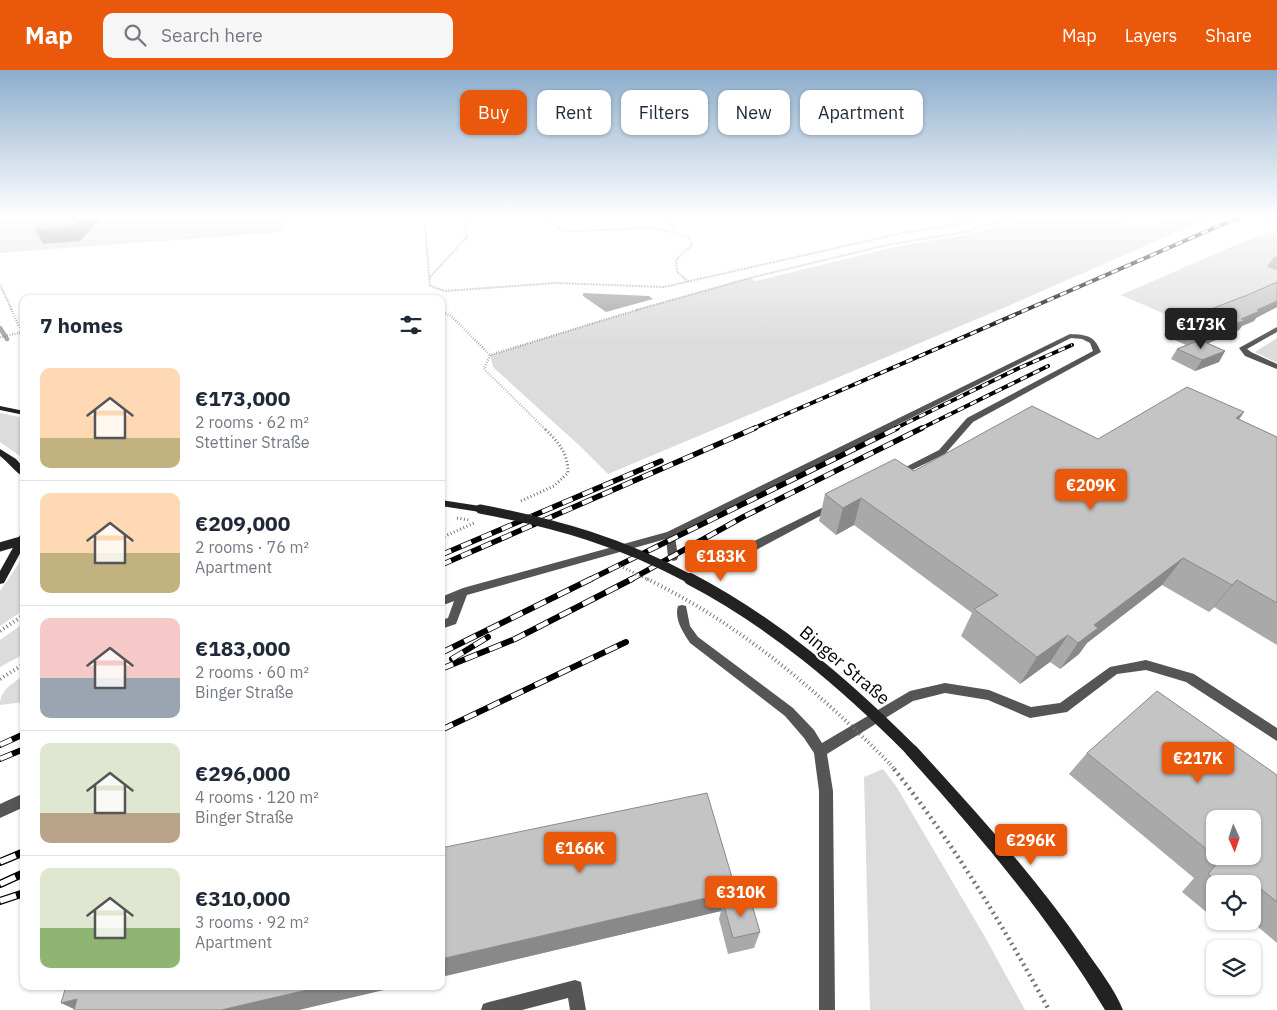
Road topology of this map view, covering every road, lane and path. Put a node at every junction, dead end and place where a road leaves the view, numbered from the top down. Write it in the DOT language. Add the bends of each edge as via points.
graph roads {
  1 [pos="428,259"];
  2 [pos="446,259"];
  3 [pos="677,259"];
  4 [pos="792,259"];
  5 [pos="829,259"];
  6 [pos="429,277"];
  7 [pos="689,283"];
  8 [pos="0,285"];
  9 [pos="445,313"];
  10 [pos="20,327"];
  11 [pos="1277,329"];
  12 [pos="20,331"];
  13 [pos="0,337"];
  14 [pos="490,356"];
  15 [pos="1277,367"];
  16 [pos="0,408"];
  17 [pos="20,412"];
  18 [pos="0,452"];
  19 [pos="20,470"];
  20 [pos="890,478"];
  21 [pos="519,502"];
  22 [pos="838,503"];
  23 [pos="445,504"];
  24 [pos="457,518"];
  25 [pos="476,522"];
  26 [pos="481,522"];
  27 [pos="670,534"];
  28 [pos="445,536"];
  29 [pos="20,540"];
  30 [pos="20,545"];
  31 [pos="0,547"];
  32 [pos="752,547"];
  33 [pos="673,557"];
  34 [pos="614,562"];
  35 [pos="0,580"];
  36 [pos="463,592"];
  37 [pos="445,600"];
  38 [pos="682,609"];
  39 [pos="20,618"];
  40 [pos="445,624"];
  41 [pos="0,631"];
  42 [pos="20,666"];
  43 [pos="0,679"];
  44 [pos="1277,735"];
  45 [pos="820,751"];
  46 [pos="20,802"];
  47 [pos="0,812"];
  48 [pos="489,1010"];
  49 [pos="578,1010"];
  50 [pos="827,1010"];
  51 [pos="1049,1010"];
  52 [pos="1115,1010"];
  1 -- 6 [label="path"];
  2 -- 6 [label="path"];
  3 -- 7 [label="path" via="677,272"];
  4 -- 7 [label="path"];
  5 -- 14 [label="path" via="604,319"];
  6 -- 7 [label="path" via="430,286 445,291 556,283 664,287"];
  8 -- 10 [label="path"];
  9 -- 14 [label="path"];
  11 -- 15 [label="street" via="1243,348"];
  12 -- 13 [label="path"];
  14 -- 21 [label="path" via="484,369 562,446 568,461 568,473 554,486"];
  16 -- 17 [label="main road"];
  18 -- 19 [label="main road"];
  20 -- 27 [label="street" via="942,452 970,420 1096,352 1093,342 1070,336"];
  22 -- 32 [label="street"];
  23 -- 52 [label="main road, Binger Straße, bridge" via="532,518 601,539 641,556 707,589 818,663 911,750 966,810 1034,892"];
  24 -- 26 [label="path, bridge"];
  25 -- 28 [label="path"];
  27 -- 33 [label="street"];
  27 -- 36 [label="street"];
  29 -- 31 [label="main road, bridge"];
  30 -- 35 [label="main road"];
  34 -- 51 [label="path, bridge" via="696,604 738,630 823,698 890,764 926,808 966,866"];
  36 -- 37 [label="street"];
  36 -- 40 [label="street" via="452,621"];
  38 -- 45 [label="street" via="685,628 694,640 789,712"];
  39 -- 41 [label="path"];
  42 -- 43 [label="path"];
  44 -- 45 [label="street" via="1190,678 1146,665 1114,670 1063,708 1030,712 989,696 944,688 910,696"];
  45 -- 50 [label="street" via="826,791"];
  46 -- 47 [label="street"];
  48 -- 49 [label="street" via="575,988"];
}
